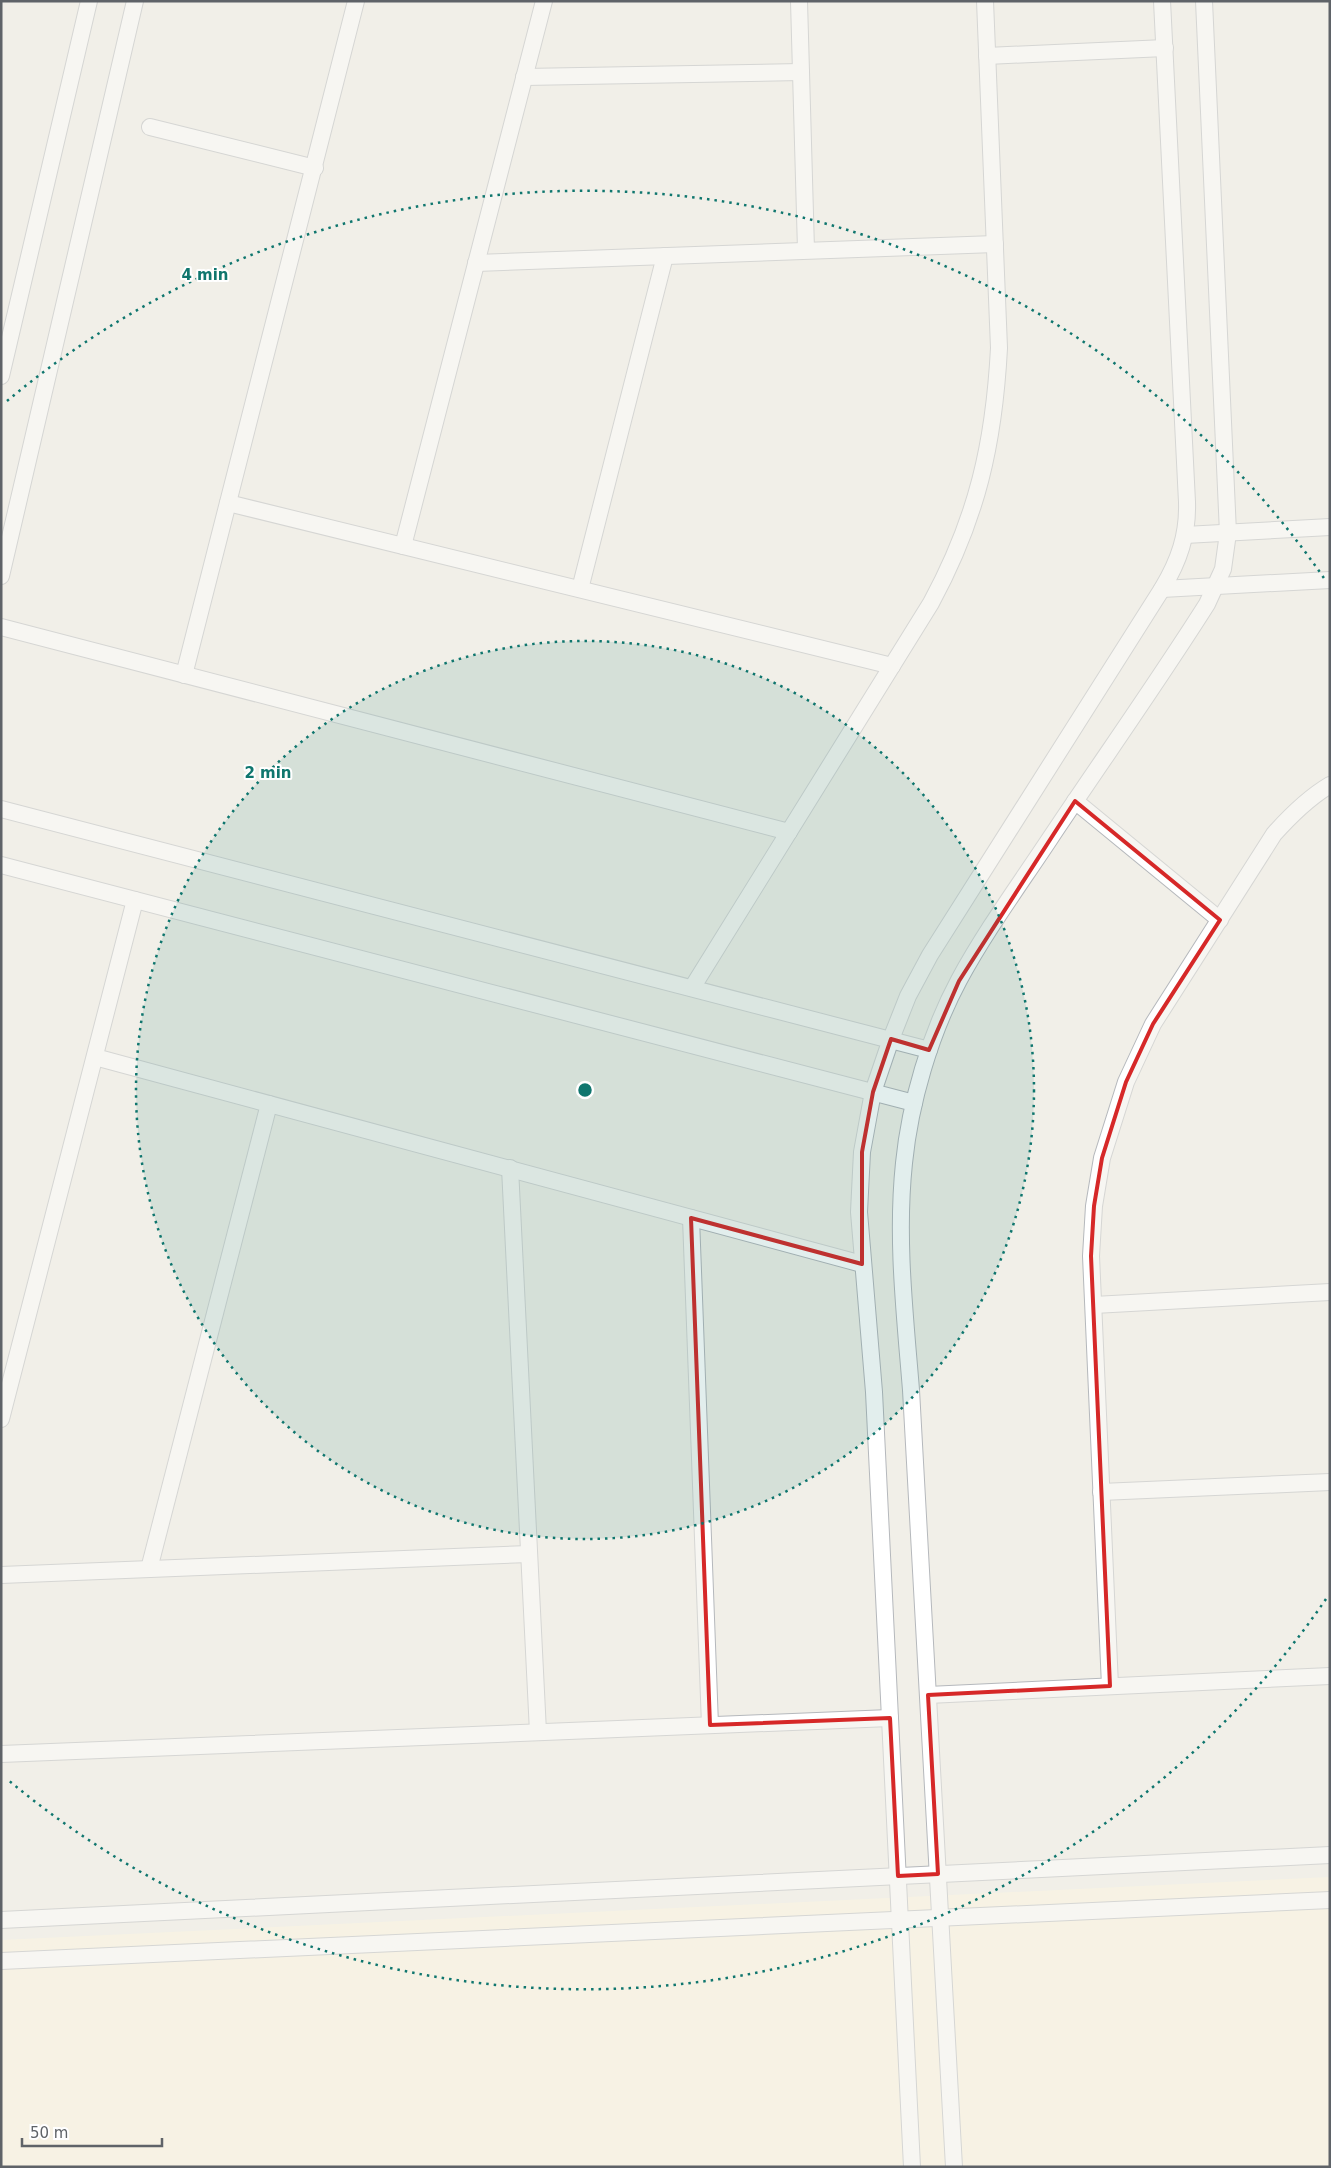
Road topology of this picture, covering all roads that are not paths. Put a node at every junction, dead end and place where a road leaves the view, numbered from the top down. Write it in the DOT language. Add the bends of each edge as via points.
graph roads {
  1 [pos="89,1"];
  2 [pos="135,1"];
  3 [pos="356,1"];
  4 [pos="544,1"];
  5 [pos="799,1"];
  6 [pos="984,1"];
  7 [pos="1162,1"];
  8 [pos="1204,1"];
  9 [pos="1164,48"];
  10 [pos="987,56"];
  11 [pos="801,72"];
  12 [pos="524,77"];
  13 [pos="150,126"];
  14 [pos="315,168"];
  15 [pos="995,244"];
  16 [pos="806,250"];
  17 [pos="665,256"];
  18 [pos="476,263"];
  19 [pos="1,376"];
  20 [pos="228,503"];
  21 [pos="1330,527"];
  22 [pos="1228,533"];
  23 [pos="1185,535"];
  24 [pos="403,546"];
  25 [pos="1,576"];
  26 [pos="1330,580"];
  27 [pos="1216,586"];
  28 [pos="580,589"];
  29 [pos="1162,589"];
  30 [pos="1,627"];
  31 [pos="892,666"];
  32 [pos="184,675"];
  33 [pos="1330,785"];
  34 [pos="1075,801"];
  35 [pos="1,810"];
  36 [pos="789,832"];
  37 [pos="1,866"];
  38 [pos="136,900"];
  39 [pos="1220,920"];
  40 [pos="692,988"];
  41 [pos="891,1039"];
  42 [pos="929,1050"];
  43 [pos="95,1057"];
  44 [pos="873,1092"];
  45 [pos="914,1103"];
  46 [pos="269,1104"];
  47 [pos="510,1168"];
  48 [pos="691,1218"];
  49 [pos="862,1264"];
  50 [pos="1330,1292"];
  51 [pos="1094,1305"];
  52 [pos="2,1415"];
  53 [pos="1330,1482"];
  54 [pos="1101,1492"];
  55 [pos="529,1554"];
  56 [pos="149,1569"];
  57 [pos="1,1575"];
  58 [pos="1330,1676"];
  59 [pos="1110,1686"];
  60 [pos="928,1695"];
  61 [pos="890,1718"];
  62 [pos="710,1725"];
  63 [pos="538,1732"];
  64 [pos="1,1754"];
  65 [pos="1330,1855"];
  66 [pos="938,1874"];
  67 [pos="898,1876"];
  68 [pos="1330,1900"];
  69 [pos="940,1918"];
  70 [pos="1,1920"];
  71 [pos="900,1920"];
  72 [pos="1,1962"];
  73 [pos="912,2167"];
  74 [pos="954,2167"];
  1 -- 19 [label="street"];
  2 -- 25 [label="street"];
  3 -- 14 [label="street"];
  4 -- 12 [label="street"];
  5 -- 11 [label="street"];
  6 -- 10 [label="street"];
  7 -- 9 [label="street"];
  8 -- 22 [label="street"];
  9 -- 10 [label="street"];
  9 -- 23 [label="street" via="1187,502"];
  10 -- 15 [label="street"];
  11 -- 12 [label="street"];
  11 -- 16 [label="street"];
  12 -- 18 [label="street"];
  13 -- 14 [label="street"];
  14 -- 20 [label="street"];
  15 -- 16 [label="street"];
  15 -- 31 [label="street" via="999,348 997,400 989,450 957,552 931,603"];
  16 -- 17 [label="street"];
  17 -- 18 [label="street"];
  17 -- 28 [label="street"];
  18 -- 24 [label="street"];
  20 -- 24 [label="street"];
  20 -- 32 [label="street"];
  21 -- 22 [label="street"];
  22 -- 23 [label="street"];
  22 -- 27 [label="street" via="1223,569"];
  23 -- 29 [label="street" via="1180,554"];
  24 -- 28 [label="street"];
  26 -- 27 [label="street"];
  27 -- 29 [label="street"];
  27 -- 34 [label="street"];
  28 -- 31 [label="street"];
  29 -- 41 [label="street" via="930,955 908,996"];
  30 -- 32 [label="street"];
  31 -- 36 [label="street"];
  32 -- 36 [label="street"];
  33 -- 39 [label="street" via="1294,811 1274,834"];
  34 -- 39 [label="street"];
  34 -- 42 [label="street" via="997,917 959,981"];
  35 -- 40 [label="street"];
  36 -- 40 [label="street"];
  37 -- 38 [label="street"];
  38 -- 43 [label="street"];
  38 -- 44 [label="street"];
  39 -- 51 [label="street" via="1153,1024 1113,1119 1094,1206 1091,1256"];
  40 -- 41 [label="street"];
  41 -- 42 [label="street"];
  41 -- 44 [label="street"];
  42 -- 45 [label="street"];
  43 -- 46 [label="street"];
  43 -- 52 [label="street"];
  44 -- 45 [label="street"];
  44 -- 49 [label="street" via="862,1152 859,1212"];
  45 -- 60 [label="street" via="904,1162 900,1218"];
  46 -- 47 [label="street"];
  46 -- 56 [label="street"];
  47 -- 48 [label="street"];
  47 -- 55 [label="street"];
  48 -- 49 [label="street"];
  48 -- 62 [label="street"];
  49 -- 61 [label="street" via="874,1392"];
  50 -- 51 [label="street"];
  51 -- 54 [label="street"];
  53 -- 54 [label="street"];
  54 -- 59 [label="street"];
  55 -- 56 [label="street"];
  55 -- 63 [label="street"];
  56 -- 57 [label="street"];
  58 -- 59 [label="street"];
  59 -- 60 [label="street"];
  60 -- 66 [label="street"];
  61 -- 62 [label="street"];
  61 -- 67 [label="street"];
  62 -- 63 [label="street"];
  63 -- 64 [label="street"];
  65 -- 66 [label="street"];
  66 -- 67 [label="street"];
  66 -- 69 [label="street"];
  67 -- 70 [label="street"];
  67 -- 71 [label="street"];
  68 -- 69 [label="street"];
  69 -- 71 [label="street"];
  69 -- 74 [label="street"];
  71 -- 72 [label="street"];
  71 -- 73 [label="street"];
}
